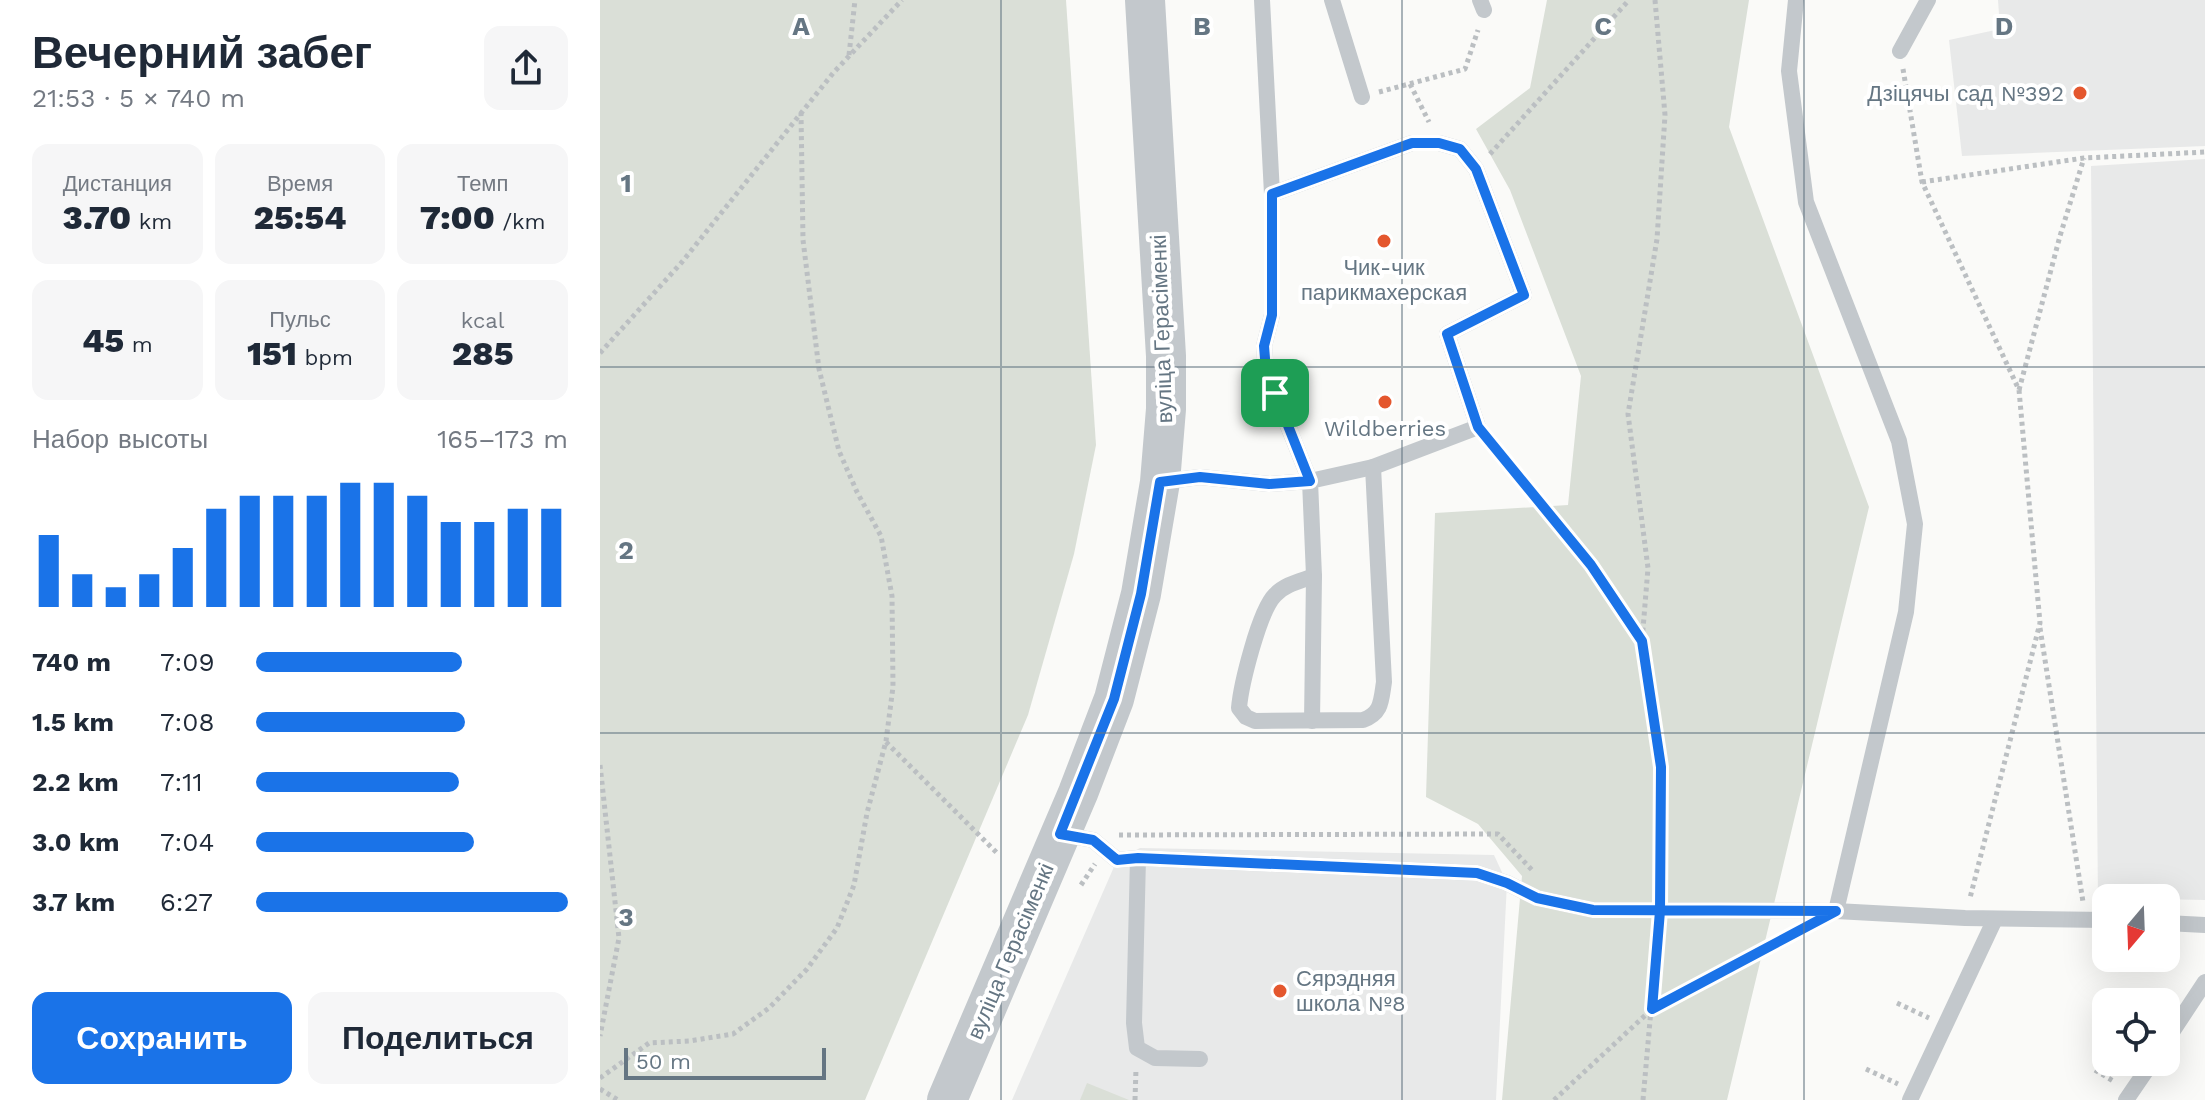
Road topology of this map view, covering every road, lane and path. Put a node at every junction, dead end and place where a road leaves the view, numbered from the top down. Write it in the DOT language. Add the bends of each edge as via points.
graph roads {
  1 [pos="855,0"];
  2 [pos="902,0"];
  3 [pos="1145,0"];
  4 [pos="1262,0"];
  5 [pos="1332,0"];
  6 [pos="1629,0"];
  7 [pos="1655,0"];
  8 [pos="1796,0"];
  9 [pos="1928,0"];
  10 [pos="1482,5"];
  11 [pos="1900,51"];
  12 [pos="849,56"];
  13 [pos="1410,84"];
  14 [pos="1362,97"];
  15 [pos="801,113"];
  16 [pos="1439,143"];
  17 [pos="2205,152"];
  18 [pos="2084,158"];
  19 [pos="1476,169"];
  20 [pos="1922,182"];
  21 [pos="1272,194"];
  22 [pos="600,353"];
  23 [pos="2019,390"];
  24 [pos="1478,427"];
  25 [pos="1373,467"];
  26 [pos="1310,481"];
  27 [pos="1160,482"];
  28 [pos="1314,576"];
  29 [pos="2040,623"];
  30 [pos="1642,641"];
  31 [pos="1312,721"];
  32 [pos="886,741"];
  33 [pos="600,765"];
  34 [pos="1060,834"];
  35 [pos="998,854"];
  36 [pos="1138,858"];
  37 [pos="1660,911"];
  38 [pos="1836,911"];
  39 [pos="1965,918"];
  40 [pos="1995,919"];
  41 [pos="2086,919"];
  42 [pos="2092,919"];
  43 [pos="2180,924"];
  44 [pos="2205,925"];
  45 [pos="2205,982"];
  46 [pos="1897,1003"];
  47 [pos="1652,1009"];
  48 [pos="2180,1020"];
  49 [pos="1945,1026"];
  50 [pos="600,1036"];
  51 [pos="1200,1059"];
  52 [pos="1866,1069"];
  53 [pos="2142,1076"];
  54 [pos="600,1078"];
  55 [pos="600,1089"];
  56 [pos="1912,1096"];
  57 [pos="618,1100"];
  58 [pos="947,1100"];
  59 [pos="1554,1100"];
  60 [pos="1643,1100"];
  61 [pos="2126,1100"];
  1 -- 12 [label="path"];
  2 -- 12 [label="path"];
  3 -- 27 [label="street, вуліца Герасіменкі" via="1166,356"];
  4 -- 21 [label="lane"];
  5 -- 14 [label="lane"];
  6 -- 19 [label="path"];
  7 -- 30 [label="path" via="1665,115 1657,239 1628,414 1648,568"];
  8 -- 38 [label="lane" via="1789,71 1806,202 1899,441 1915,524 1906,612"];
  9 -- 11 [label="lane"];
  10 -- 13 [label="path" via="1465,69"];
  11 -- 20 [label="path"];
  12 -- 15 [label="path"];
  13 -- 14 [label="path"];
  13 -- 16 [label="path"];
  15 -- 22 [label="path" via="682,262"];
  15 -- 32 [label="path" via="803,240 819,369 839,451 881,536 892,596 893,687"];
  16 -- 19 [label="lane" via="1460,149"];
  16 -- 21 [label="lane" via="1412,143"];
  17 -- 18 [label="path"];
  18 -- 20 [label="path"];
  18 -- 23 [label="path"];
  19 -- 24 [label="lane" via="1524,295 1447,334"];
  20 -- 23 [label="path"];
  21 -- 26 [label="lane" via="1272,315 1264,346 1266,371"];
  23 -- 29 [label="path"];
  24 -- 25 [label="lane"];
  24 -- 30 [label="path" via="1591,565"];
  25 -- 26 [label="lane"];
  25 -- 31 [label="lane" via="1384,682 1380,710 1363,720"];
  26 -- 27 [label="lane" via="1269,484 1200,477"];
  26 -- 28 [label="lane"];
  27 -- 34 [label="street, вуліца Герасіменкі" via="1141,594 1114,699"];
  28 -- 31 [label="lane"];
  28 -- 31 [label="lane" via="1274,595 1240,691 1239,708 1255,721"];
  29 -- 39 [label="path"];
  29 -- 41 [label="path"];
  30 -- 37 [label="path" via="1661,767"];
  32 -- 35 [label="path"];
  32 -- 54 [label="path" via="854,885 837,928 807,969 769,1008 733,1034 649,1043"];
  33 -- 50 [label="path" via="619,938"];
  34 -- 36 [label="lane" via="1093,840 1117,860"];
  34 -- 58 [label="street, вуліца Герасіменкі"];
  36 -- 37 [label="lane" via="1477,873 1562,904"];
  36 -- 51 [label="lane" via="1137,1048 1155,1058"];
  37 -- 38 [label="lane"];
  37 -- 47 [label="path"];
  38 -- 39 [label="lane"];
  38 -- 47 [label="path"];
  39 -- 40 [label="lane"];
  40 -- 41 [label="lane"];
  40 -- 49 [label="lane"];
  41 -- 42 [label="lane"];
  43 -- 44 [label="lane"];
  45 -- 48 [label="lane"];
  46 -- 49 [label="path"];
  47 -- 59 [label="path"];
  47 -- 60 [label="path"];
  49 -- 56 [label="lane"];
  52 -- 56 [label="path"];
  53 -- 61 [label="lane"];
  55 -- 57 [label="path"];
}
